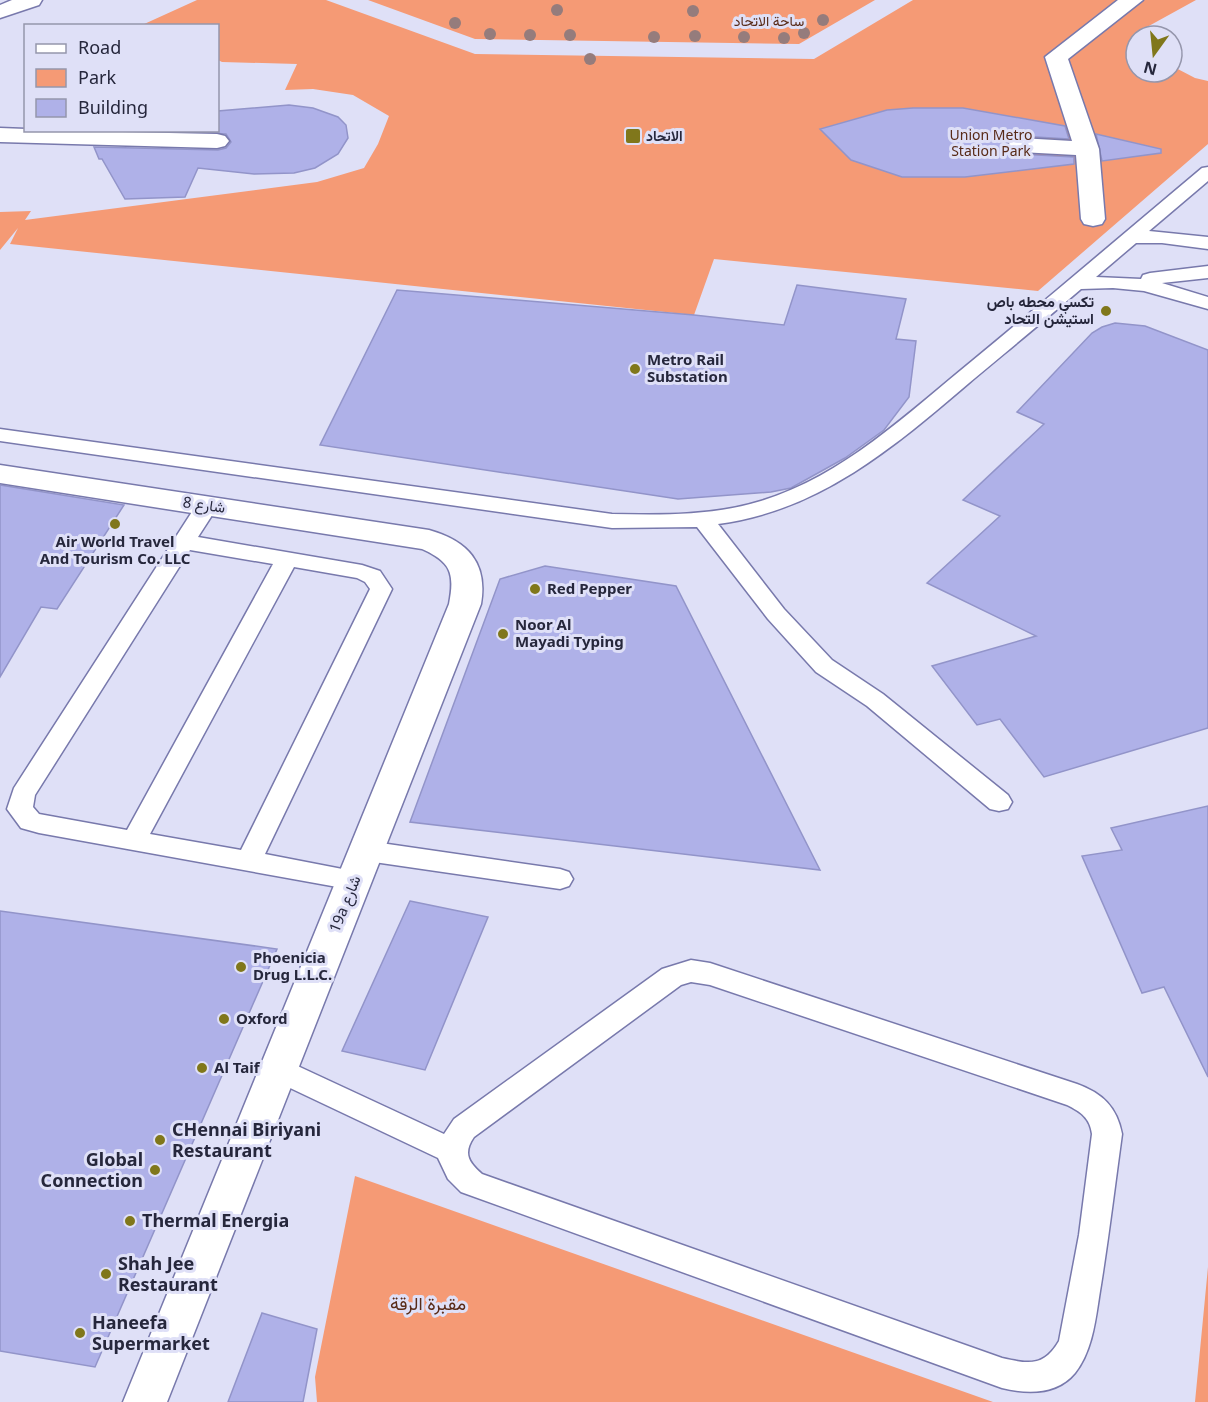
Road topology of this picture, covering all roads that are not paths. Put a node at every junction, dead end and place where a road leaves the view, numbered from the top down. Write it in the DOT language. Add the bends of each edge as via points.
graph roads {
  1 [pos="31,0"];
  2 [pos="1132,0"];
  3 [pos="0,12"];
  4 [pos="0,135"];
  5 [pos="218,141"];
  6 [pos="1020,146"];
  7 [pos="1087,148"];
  8 [pos="1208,172"];
  9 [pos="1093,219"];
  10 [pos="1133,237"];
  11 [pos="1208,243"];
  12 [pos="1208,272"];
  13 [pos="1129,282"];
  14 [pos="1078,284"];
  15 [pos="1208,292"];
  16 [pos="1186,295"];
  17 [pos="1208,303"];
  18 [pos="0,435"];
  19 [pos="0,474"];
  20 [pos="207,506"];
  21 [pos="702,520"];
  22 [pos="408,536"];
  23 [pos="185,542"];
  24 [pos="287,559"];
  25 [pos="999,802"];
  26 [pos="134,841"];
  27 [pos="249,861"];
  28 [pos="361,866"];
  29 [pos="560,879"];
  30 [pos="279,1070"];
  31 [pos="452,1151"];
  32 [pos="144,1402"];
  1 -- 3 [label="street"];
  2 -- 7 [label="street" via="1056,57"];
  4 -- 5 [label="street"];
  6 -- 7 [label="street"];
  7 -- 9 [label="street"];
  8 -- 10 [label="lane"];
  10 -- 11 [label="lane"];
  10 -- 14 [label="lane"];
  12 -- 13 [label="lane"];
  13 -- 14 [label="lane"];
  13 -- 16 [label="lane"];
  14 -- 21 [label="lane" via="866,457 790,498 749,512"];
  15 -- 16 [label="lane"];
  16 -- 17 [label="lane"];
  18 -- 21 [label="lane" via="567,515 657,522"];
  19 -- 20 [label="street, شارع 8"];
  20 -- 22 [label="street, شارع 8"];
  20 -- 23 [label="lane"];
  21 -- 25 [label="lane" via="776,614 824,666 875,700"];
  22 -- 28 [label="street, 19a شارع" via="447,548 468,574 469,589"];
  23 -- 24 [label="lane"];
  23 -- 26 [label="lane" via="20,802 20,809 30,821"];
  24 -- 26 [label="lane"];
  24 -- 27 [label="lane" via="370,574 381,589"];
  26 -- 27 [label="lane"];
  27 -- 28 [label="lane"];
  28 -- 29 [label="lane"];
  28 -- 30 [label="street, 19a شارع"];
  30 -- 31 [label="lane"];
  30 -- 32 [label="street, 19a شارع"];
  31 -- 31 [label="lane" via="460,1175 472,1183 1021,1379 1057,1370 1069,1358 1075,1342 1107,1134 1100,1111 1077,1096 700,971 672,977 465,1128"];
}
